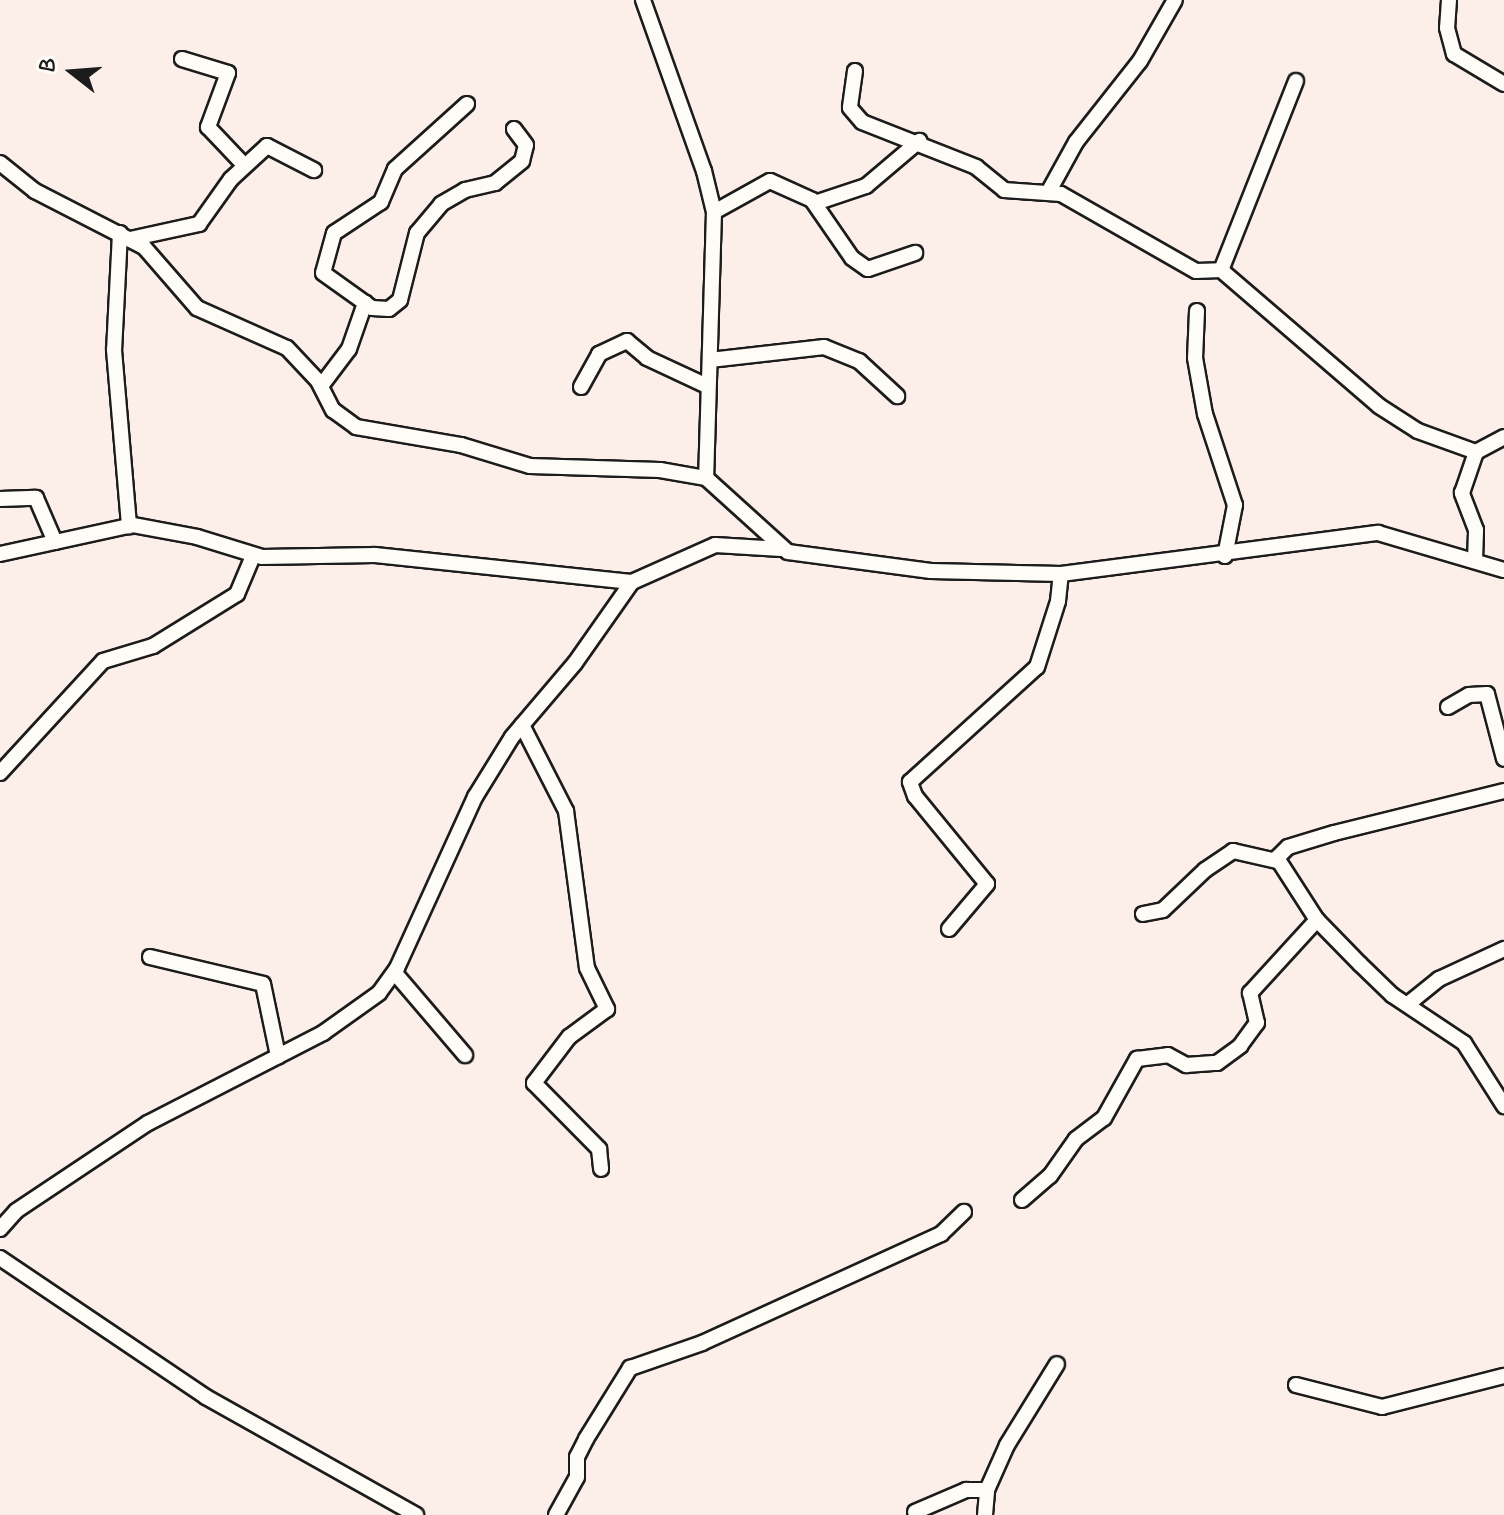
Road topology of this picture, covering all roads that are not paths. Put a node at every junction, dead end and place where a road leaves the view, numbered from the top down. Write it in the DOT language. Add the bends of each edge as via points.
graph roads {
  1 [pos="643,0"];
  2 [pos="1175,0"];
  3 [pos="1449,0"];
  4 [pos="182,59"];
  5 [pos="855,71"];
  6 [pos="1296,81"];
  7 [pos="1504,84"];
  8 [pos="467,104"];
  9 [pos="514,129"];
  10 [pos="919,141"];
  11 [pos="0,163"];
  12 [pos="244,165"];
  13 [pos="314,170"];
  14 [pos="1049,191"];
  15 [pos="815,203"];
  16 [pos="714,212"];
  17 [pos="125,236"];
  18 [pos="915,253"];
  19 [pos="1221,270"];
  20 [pos="365,303"];
  21 [pos="1197,311"];
  22 [pos="710,360"];
  23 [pos="321,386"];
  24 [pos="707,386"];
  25 [pos="581,387"];
  26 [pos="897,396"];
  27 [pos="1504,437"];
  28 [pos="1476,452"];
  29 [pos="706,478"];
  30 [pos="0,499"];
  31 [pos="129,526"];
  32 [pos="55,542"];
  33 [pos="782,549"];
  34 [pos="0,554"];
  35 [pos="253,556"];
  36 [pos="1225,556"];
  37 [pos="1475,560"];
  38 [pos="1504,570"];
  39 [pos="1061,574"];
  40 [pos="632,582"];
  41 [pos="1448,707"];
  42 [pos="522,725"];
  43 [pos="1504,759"];
  44 [pos="0,773"];
  45 [pos="1504,791"];
  46 [pos="1277,861"];
  47 [pos="1143,914"];
  48 [pos="1317,920"];
  49 [pos="949,929"];
  50 [pos="1504,949"];
  51 [pos="150,957"];
  52 [pos="395,973"];
  53 [pos="1408,1004"];
  54 [pos="465,1055"];
  55 [pos="278,1056"];
  56 [pos="1504,1106"];
  57 [pos="601,1169"];
  58 [pos="1022,1200"];
  59 [pos="964,1212"];
  60 [pos="0,1229"];
  61 [pos="0,1258"];
  62 [pos="1057,1364"];
  63 [pos="1504,1376"];
  64 [pos="1296,1385"];
  65 [pos="987,1490"];
  66 [pos="915,1512"];
  67 [pos="407,1513"];
  68 [pos="556,1515"];
  69 [pos="985,1515"];
  1 -- 16 [label="street"];
  2 -- 14 [label="street" via="1140,61 1054,175"];
  3 -- 7 [label="street" via="1447,28 1454,54"];
  4 -- 12 [label="street" via="228,73 208,127"];
  5 -- 10 [label="street" via="849,99 853,115"];
  6 -- 19 [label="street"];
  8 -- 20 [label="street" via="395,169 381,202 334,233 323,273"];
  9 -- 20 [label="street" via="526,145 522,161 495,183 465,190 441,204 417,233 400,300 378,310"];
  10 -- 14 [label="street" via="981,170 1004,190 1030,195"];
  10 -- 15 [label="street" via="866,186"];
  11 -- 17 [label="street" via="30,188"];
  12 -- 13 [label="street" via="267,146"];
  12 -- 17 [label="street" via="193,228"];
  14 -- 19 [label="street" via="1190,268"];
  15 -- 16 [label="street" via="770,181"];
  15 -- 18 [label="street" via="852,258 868,269"];
  16 -- 22 [label="street"];
  17 -- 23 [label="street" via="144,247 197,308 276,341"];
  17 -- 31 [label="street" via="114,350"];
  19 -- 28 [label="street" via="1379,406 1418,431"];
  20 -- 23 [label="street" via="349,349"];
  21 -- 36 [label="street" via="1194,348 1205,414 1235,505"];
  22 -- 24 [label="street"];
  22 -- 26 [label="street" via="824,347 859,361"];
  23 -- 29 [label="street" via="344,420 387,436 461,445 542,468 621,468"];
  24 -- 25 [label="street" via="647,358 627,341 599,354"];
  24 -- 29 [label="street"];
  27 -- 28 [label="street"];
  28 -- 37 [label="street" via="1461,498 1476,530"];
  29 -- 33 [label="street"];
  30 -- 32 [label="street" via="36,498"];
  31 -- 32 [label="street"];
  31 -- 35 [label="street" via="197,537"];
  32 -- 34 [label="street"];
  33 -- 39 [label="street" via="931,571"];
  33 -- 40 [label="street" via="715,545"];
  35 -- 40 [label="street" via="375,555"];
  35 -- 44 [label="street" via="237,594 153,646 103,661"];
  36 -- 37 [label="street" via="1378,533"];
  36 -- 39 [label="street"];
  37 -- 38 [label="street"];
  39 -- 49 [label="street" via="1037,667 910,782 915,796 987,884"];
  40 -- 42 [label="street" via="575,663"];
  41 -- 43 [label="street" via="1469,695 1487,694"];
  42 -- 52 [label="street" via="464,818"];
  42 -- 57 [label="street" via="566,811 587,968 607,1009 569,1037 534,1083 599,1149"];
  45 -- 46 [label="street" via="1299,843 1281,852"];
  46 -- 47 [label="street" via="1233,851 1200,873 1163,910"];
  46 -- 48 [label="street"];
  48 -- 53 [label="street" via="1392,995"];
  48 -- 58 [label="street" via="1250,993 1257,1023 1240,1046 1217,1063 1186,1065 1168,1055 1137,1059 1104,1118 1076,1139 1050,1176"];
  50 -- 53 [label="street" via="1439,979"];
  51 -- 55 [label="street" via="263,984"];
  52 -- 54 [label="street"];
  52 -- 55 [label="street" via="359,1010"];
  53 -- 56 [label="street" via="1464,1043"];
  55 -- 60 [label="street" via="148,1123 16,1211"];
  59 -- 68 [label="street" via="941,1234 702,1343 630,1368 586,1439 577,1457 577,1477"];
  61 -- 67 [label="street" via="193,1390"];
  62 -- 65 [label="street" via="1028,1402"];
  63 -- 64 [label="street" via="1389,1407"];
  65 -- 66 [label="street" via="966,1490"];
  65 -- 69 [label="street"];
}
